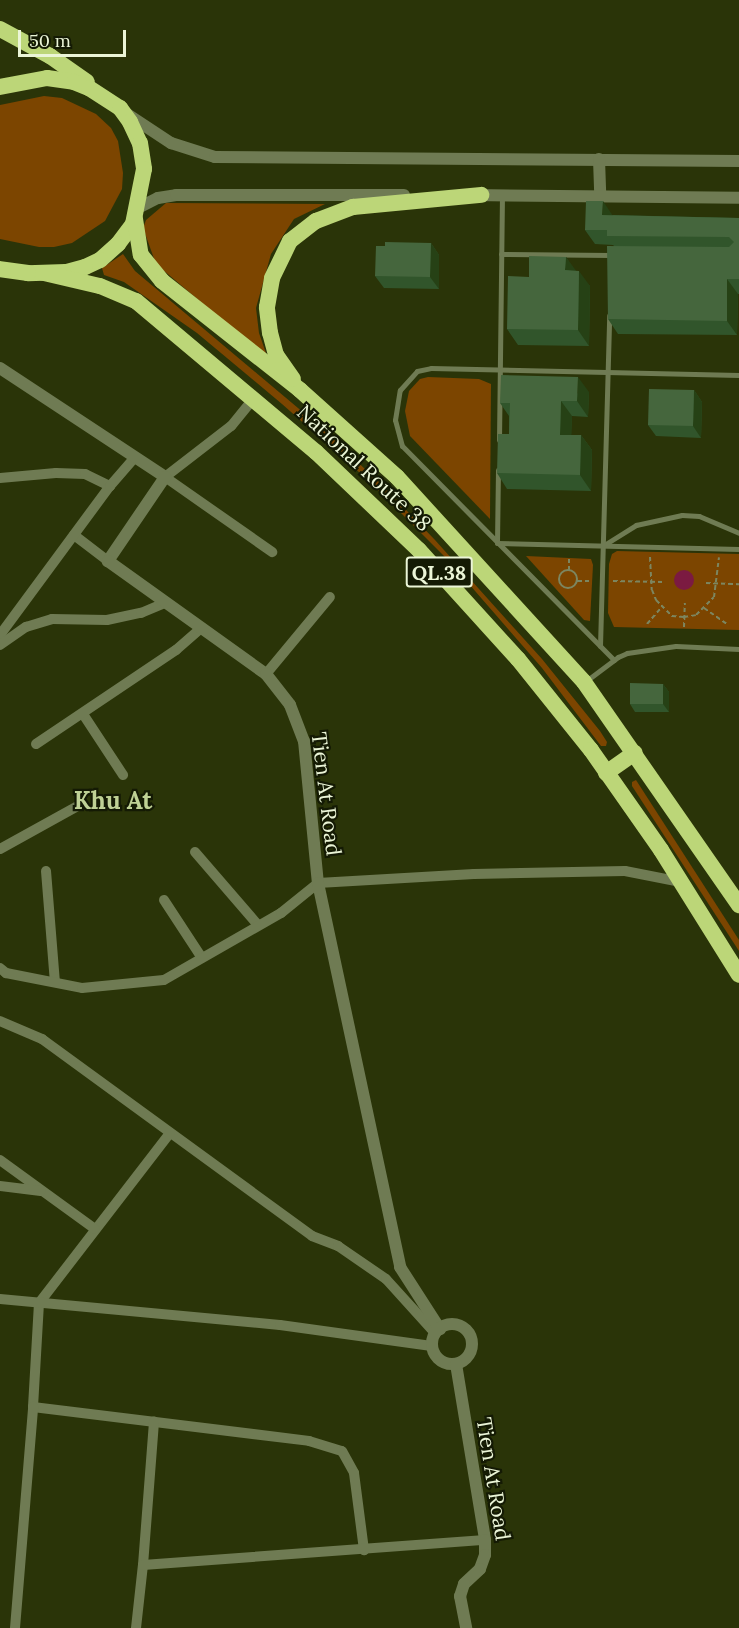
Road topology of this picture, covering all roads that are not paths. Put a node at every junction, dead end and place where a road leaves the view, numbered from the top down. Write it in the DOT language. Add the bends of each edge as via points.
graph roads {
  1 [pos="0,29"];
  2 [pos="0,87"];
  3 [pos="104,96"];
  4 [pos="123,112"];
  5 [pos="599,159"];
  6 [pos="739,161"];
  7 [pos="481,195"];
  8 [pos="502,196"];
  9 [pos="600,196"];
  10 [pos="739,198"];
  11 [pos="136,214"];
  12 [pos="501,254"];
  13 [pos="611,255"];
  14 [pos="622,255"];
  15 [pos="611,267"];
  16 [pos="0,269"];
  17 [pos="44,273"];
  18 [pos="610,302"];
  19 [pos="0,368"];
  20 [pos="500,370"];
  21 [pos="608,372"];
  22 [pos="739,375"];
  23 [pos="300,390"];
  24 [pos="254,398"];
  25 [pos="498,451"];
  26 [pos="135,457"];
  27 [pos="498,462"];
  28 [pos="165,477"];
  29 [pos="0,478"];
  30 [pos="110,486"];
  31 [pos="739,533"];
  32 [pos="74,535"];
  33 [pos="497,543"];
  34 [pos="603,546"];
  35 [pos="739,549"];
  36 [pos="272,552"];
  37 [pos="108,561"];
  38 [pos="330,597"];
  39 [pos="165,603"];
  40 [pos="201,628"];
  41 [pos="0,635"];
  42 [pos="0,645"];
  43 [pos="600,646"];
  44 [pos="739,649"];
  45 [pos="614,660"];
  46 [pos="266,674"];
  47 [pos="584,681"];
  48 [pos="83,714"];
  49 [pos="36,744"];
  50 [pos="635,753"];
  51 [pos="606,773"];
  52 [pos="123,775"];
  53 [pos="76,807"];
  54 [pos="0,849"];
  55 [pos="195,852"];
  56 [pos="46,871"];
  57 [pos="681,882"];
  58 [pos="318,883"];
  59 [pos="164,900"];
  60 [pos="739,905"];
  61 [pos="258,925"];
  62 [pos="202,958"];
  63 [pos="0,968"];
  64 [pos="739,975"];
  65 [pos="55,982"];
  66 [pos="0,1021"];
  67 [pos="170,1132"];
  68 [pos="0,1161"];
  69 [pos="0,1186"];
  70 [pos="43,1191"];
  71 [pos="95,1229"];
  72 [pos="0,1299"];
  73 [pos="39,1303"];
  74 [pos="436,1336"];
  75 [pos="456,1364"];
  76 [pos="33,1407"];
  77 [pos="154,1421"];
  78 [pos="485,1540"];
  79 [pos="364,1550"];
  80 [pos="142,1565"];
  81 [pos="15,1628"];
  82 [pos="136,1628"];
  83 [pos="466,1628"];
  1 -- 3 [label="highway" via="76,72"];
  2 -- 3 [label="highway" via="27,80 57,79 82,84"];
  3 -- 4 [label="highway"];
  4 -- 5 [label="street" via="178,146 215,157"];
  4 -- 11 [label="highway" via="138,136 143,156 144,174"];
  5 -- 6 [label="street"];
  5 -- 9 [label="street"];
  7 -- 8 [label="street"];
  7 -- 11 [label="street" via="176,195 158,198"];
  7 -- 23 [label="highway" via="353,207 316,221 290,241 272,278 268,319 276,355"];
  8 -- 9 [label="street"];
  8 -- 12 [label="lane"];
  9 -- 10 [label="street"];
  11 -- 17 [label="highway" via="118,244 95,263"];
  11 -- 23 [label="highway, National Route 38 / QL.38" via="141,255 162,281"];
  12 -- 13 [label="lane"];
  12 -- 20 [label="lane"];
  13 -- 14 [label="lane"];
  13 -- 15 [label="lane"];
  16 -- 17 [label="highway"];
  17 -- 24 [label="highway, National Route 38 / QL.38" via="100,286 136,301"];
  18 -- 21 [label="lane"];
  19 -- 26 [label="street"];
  20 -- 21 [label="lane"];
  20 -- 25 [label="lane"];
  20 -- 33 [label="lane" via="417,371 400,390 395,420 402,446"];
  21 -- 22 [label="lane"];
  21 -- 34 [label="lane"];
  23 -- 47 [label="highway, National Route 38 / QL.38" via="397,477"];
  24 -- 28 [label="street" via="231,426"];
  24 -- 51 [label="highway, National Route 38 / QL.38" via="379,509 419,550 518,659"];
  26 -- 28 [label="street"];
  26 -- 30 [label="street"];
  27 -- 33 [label="lane"];
  28 -- 36 [label="street"];
  28 -- 37 [label="street"];
  29 -- 30 [label="street" via="84,474"];
  30 -- 32 [label="street"];
  31 -- 34 [label="lane" via="699,516 682,515 636,525"];
  32 -- 37 [label="street"];
  32 -- 41 [label="street"];
  33 -- 34 [label="lane"];
  33 -- 43 [label="lane"];
  34 -- 35 [label="lane"];
  34 -- 43 [label="lane"];
  37 -- 39 [label="street, Tien At Road"];
  38 -- 46 [label="street"];
  39 -- 40 [label="street, Tien At Road"];
  39 -- 42 [label="street" via="107,620 52,619 26,627"];
  40 -- 46 [label="street, Tien At Road"];
  40 -- 48 [label="street" via="176,650"];
  43 -- 45 [label="lane"];
  44 -- 45 [label="lane" via="676,646 627,653"];
  45 -- 47 [label="lane"];
  46 -- 58 [label="street, Tien At Road" via="290,705 304,741"];
  47 -- 50 [label="highway, National Route 38 / QL.38"];
  48 -- 49 [label="street"];
  48 -- 52 [label="street"];
  50 -- 51 [label="highway"];
  50 -- 60 [label="highway, National Route 38 / QL.38"];
  51 -- 57 [label="highway, National Route 38 / QL.38"];
  53 -- 54 [label="street"];
  55 -- 61 [label="street"];
  56 -- 65 [label="street"];
  57 -- 58 [label="street" via="625,870"];
  57 -- 64 [label="highway, National Route 38 / QL.38"];
  58 -- 61 [label="street" via="281,913"];
  58 -- 74 [label="street, Tien At Road" via="400,1267"];
  59 -- 62 [label="street"];
  61 -- 62 [label="street"];
  62 -- 65 [label="street" via="164,980 82,988"];
  63 -- 65 [label="street" via="6,973"];
  66 -- 67 [label="street" via="42,1039"];
  67 -- 71 [label="street"];
  67 -- 74 [label="street" via="312,1236 338,1246 386,1279"];
  68 -- 70 [label="street"];
  69 -- 70 [label="street"];
  70 -- 71 [label="street"];
  71 -- 73 [label="street"];
  72 -- 73 [label="street"];
  73 -- 74 [label="street"];
  73 -- 76 [label="street"];
  74 -- 75 [label="street" via="442,1362"];
  74 -- 75 [label="street" via="452,1324 469,1334 470,1353"];
  75 -- 78 [label="street, Tien At Road"];
  76 -- 77 [label="street"];
  76 -- 81 [label="street"];
  77 -- 79 [label="street" via="309,1441 342,1450 354,1473"];
  77 -- 80 [label="street"];
  78 -- 79 [label="street"];
  78 -- 83 [label="street, Tien At Road" via="480,1569 464,1584 460,1596"];
  79 -- 80 [label="street"];
  80 -- 82 [label="street"];
}
